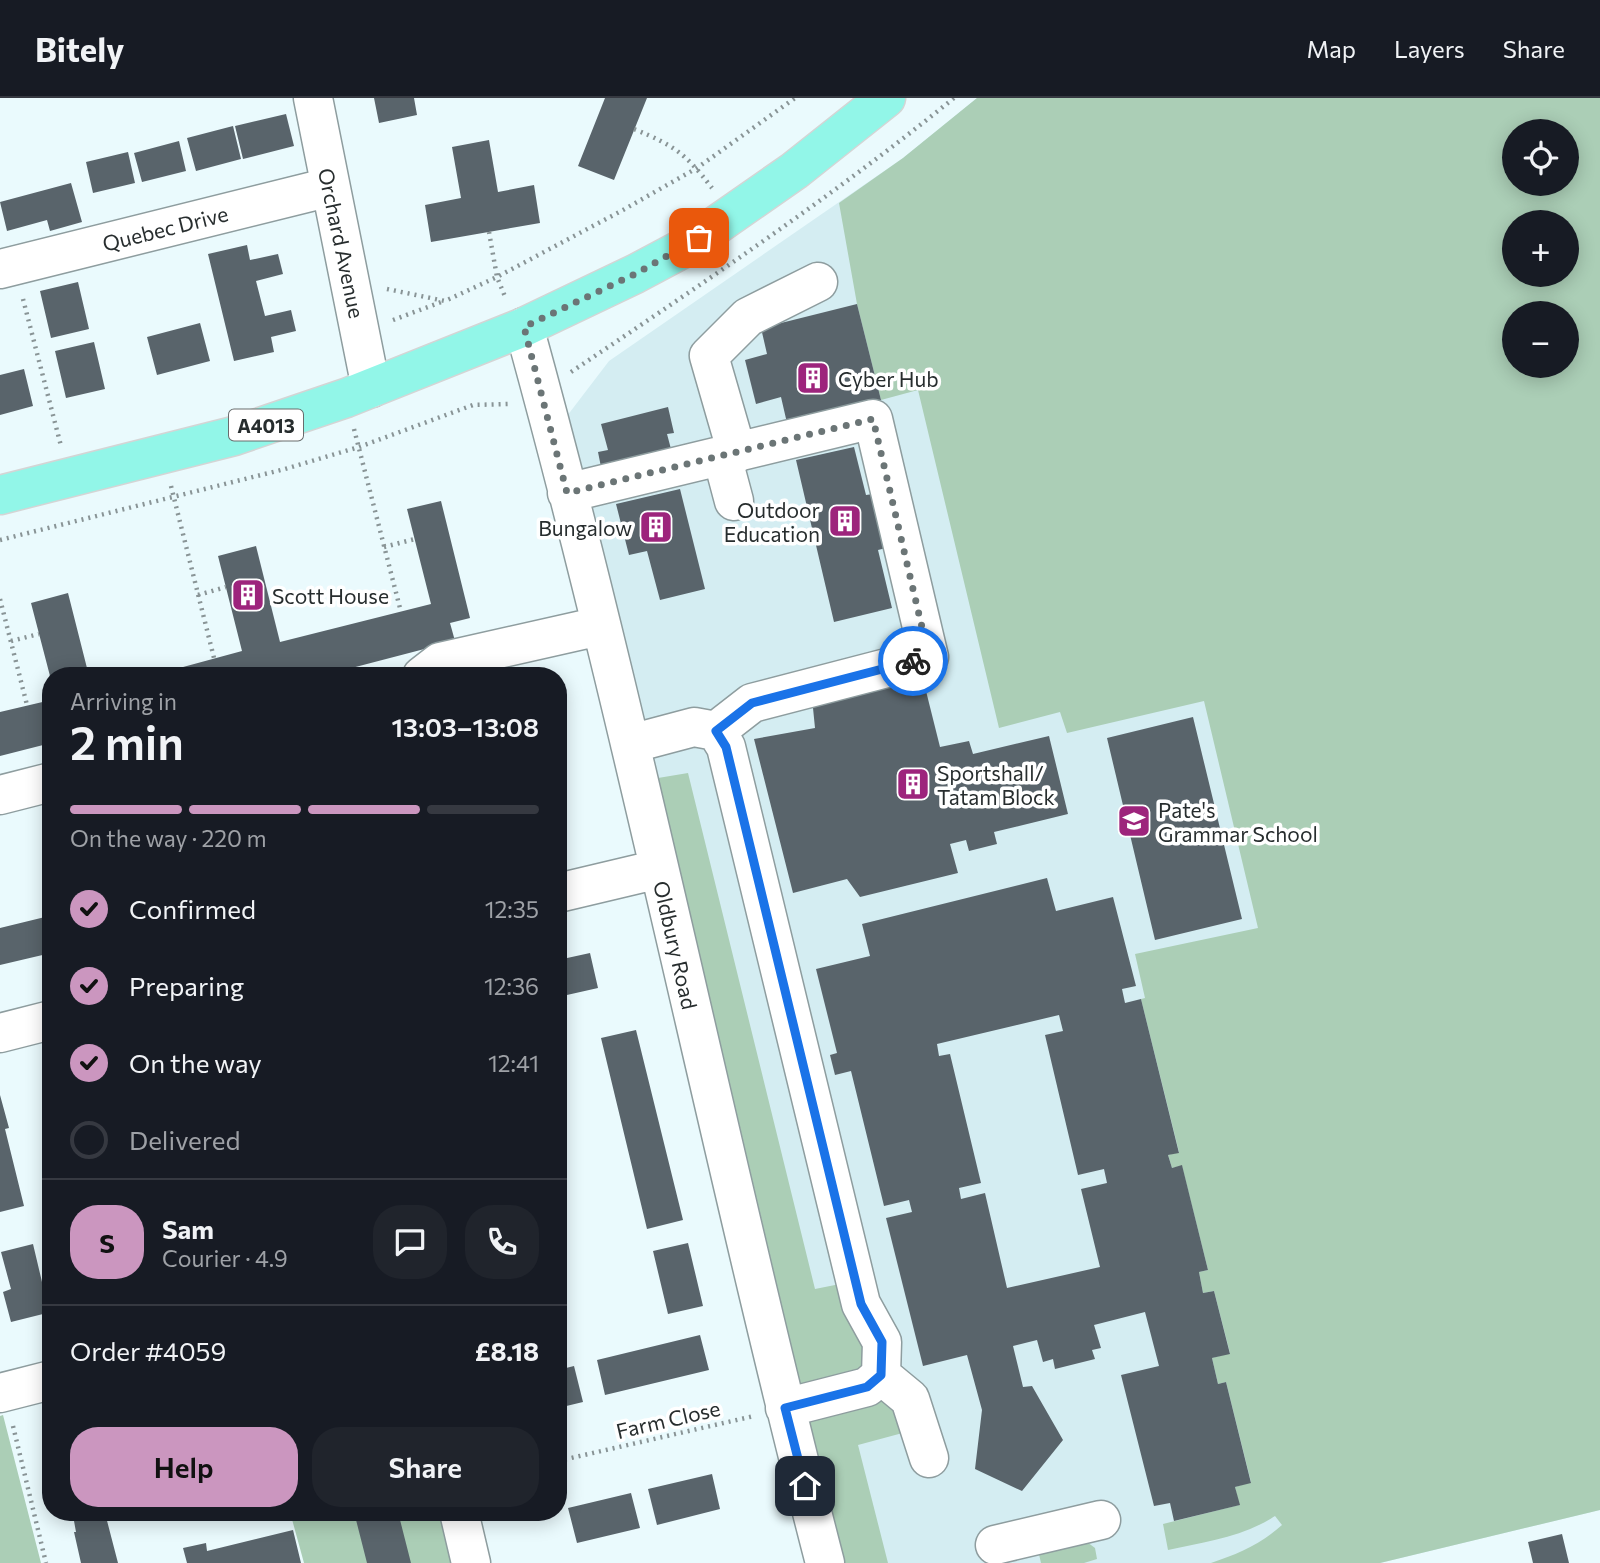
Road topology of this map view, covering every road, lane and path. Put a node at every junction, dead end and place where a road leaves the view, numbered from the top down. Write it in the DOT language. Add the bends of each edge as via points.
graph roads {
  1 [pos="313,98"];
  2 [pos="795,98"];
  3 [pos="886,98"];
  4 [pos="954,98"];
  5 [pos="634,129"];
  6 [pos="697,168"];
  7 [pos="330,187"];
  8 [pos="489,232"];
  9 [pos="7,267"];
  10 [pos="497,277"];
  11 [pos="350,281"];
  12 [pos="818,282"];
  13 [pos="445,301"];
  14 [pos="521,328"];
  15 [pos="360,333"];
  16 [pos="541,391"];
  17 [pos="358,393"];
  18 [pos="359,447"];
  19 [pos="163,454"];
  20 [pos="729,455"];
  21 [pos="69,478"];
  22 [pos="567,493"];
  23 [pos="0,495"];
  24 [pos="174,497"];
  25 [pos="734,501"];
  26 [pos="415,539"];
  27 [pos="0,540"];
  28 [pos="384,547"];
  29 [pos="226,587"];
  30 [pos="198,595"];
  31 [pos="0,599"];
  32 [pos="401,611"];
  33 [pos="600,626"];
  34 [pos="39,634"];
  35 [pos="11,641"];
  36 [pos="214,658"];
  37 [pos="434,667"];
  38 [pos="27,705"];
  39 [pos="716,731"];
  40 [pos="630,744"];
  41 [pos="42,784"];
  42 [pos="0,795"];
  43 [pos="659,869"];
  44 [pos="567,891"];
  45 [pos="42,1022"];
  46 [pos="0,1032"];
  47 [pos="881,1375"];
  48 [pos="42,1382"];
  49 [pos="2,1392"];
  50 [pos="785,1408"];
  51 [pos="929,1458"];
  52 [pos="567,1459"];
  53 [pos="1101,1520"];
  54 [pos="461,1521"];
  55 [pos="995,1545"];
  56 [pos="46,1563"];
  57 [pos="471,1563"];
  58 [pos="825,1563"];
  1 -- 7 [label="street, Orchard Avenue"];
  2 -- 6 [label="path"];
  3 -- 14 [label="main road, A4013" via="794,171 682,249"];
  4 -- 16 [label="path" via="755,249"];
  5 -- 6 [label="path" via="683,153"];
  6 -- 10 [label="path"];
  7 -- 9 [label="street, Quebec Drive"];
  7 -- 11 [label="street, Orchard Avenue"];
  8 -- 10 [label="path"];
  9 -- 21 [label="path"];
  10 -- 13 [label="path"];
  10 -- 14 [label="path"];
  11 -- 13 [label="path"];
  11 -- 15 [label="street, Orchard Avenue"];
  12 -- 20 [label="street" via="748,317 709,356"];
  13 -- 15 [label="path"];
  14 -- 16 [label="street, Oldbury Road"];
  14 -- 17 [label="main road, A4013"];
  15 -- 17 [label="street, Orchard Avenue"];
  16 -- 18 [label="path" via="514,404 473,405"];
  16 -- 22 [label="street, Oldbury Road"];
  17 -- 18 [label="path"];
  17 -- 19 [label="main road, A4013" via="234,436"];
  18 -- 24 [label="path"];
  18 -- 28 [label="path"];
  19 -- 21 [label="main road, A4013"];
  19 -- 24 [label="path"];
  20 -- 22 [label="street"];
  20 -- 25 [label="street"];
  20 -- 39 [label="street" via="873,419 929,657 752,703"];
  21 -- 23 [label="main road, A4013"];
  22 -- 33 [label="street, Oldbury Road"];
  24 -- 27 [label="path"];
  24 -- 30 [label="path"];
  26 -- 28 [label="path"];
  28 -- 32 [label="path"];
  29 -- 30 [label="path"];
  30 -- 36 [label="path"];
  31 -- 35 [label="path"];
  33 -- 37 [label="street"];
  33 -- 40 [label="street, Oldbury Road"];
  34 -- 35 [label="path"];
  35 -- 38 [label="path"];
  39 -- 40 [label="street" via="694,727"];
  39 -- 47 [label="street" via="726,747 861,1304 882,1342"];
  40 -- 43 [label="street, Oldbury Road"];
  41 -- 42 [label="street"];
  43 -- 44 [label="street"];
  43 -- 50 [label="street, Oldbury Road"];
  45 -- 46 [label="street"];
  47 -- 50 [label="street" via="867,1387"];
  47 -- 51 [label="street" via="910,1399"];
  48 -- 49 [label="street"];
  49 -- 56 [label="path"];
  50 -- 52 [label="path, Farm Close"];
  50 -- 58 [label="street, Oldbury Road"];
  53 -- 55 [label="street"];
  54 -- 57 [label="street"];
}
